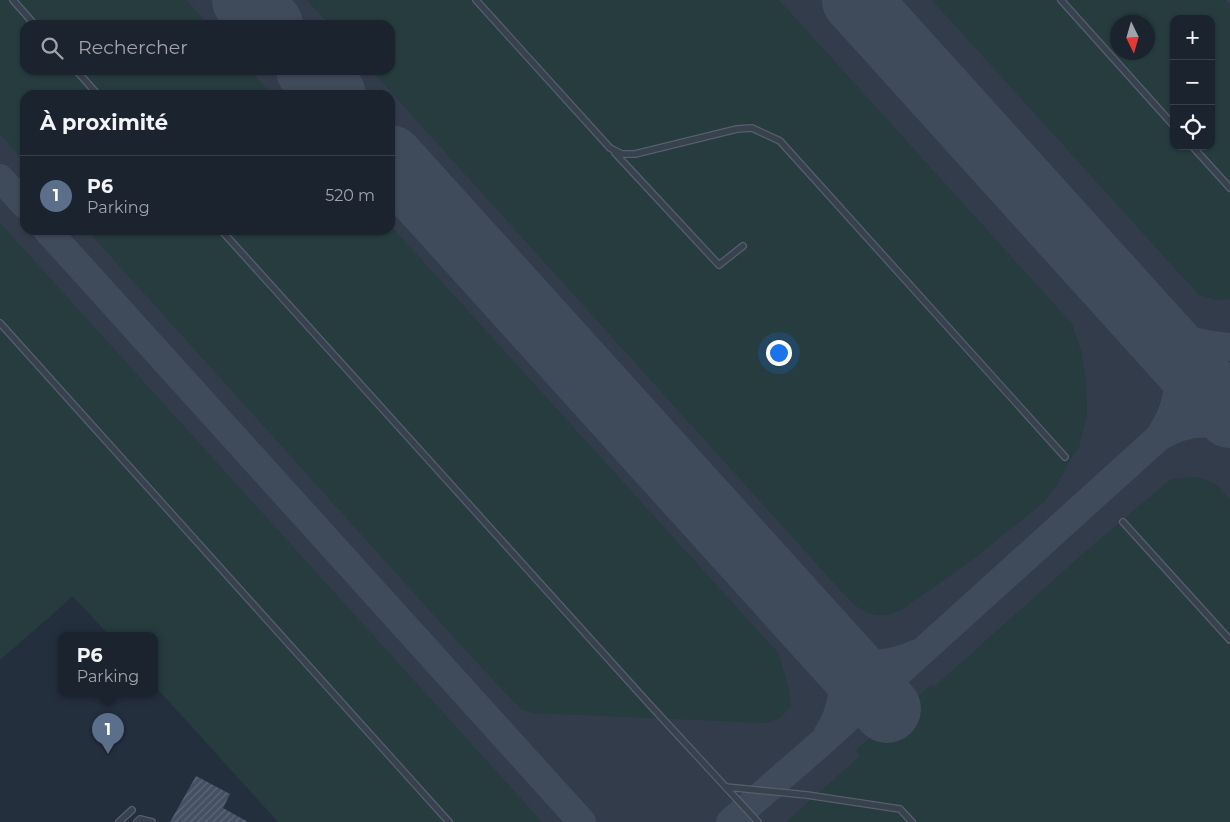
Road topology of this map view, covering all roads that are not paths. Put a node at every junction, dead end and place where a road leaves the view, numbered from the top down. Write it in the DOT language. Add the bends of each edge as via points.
graph roads {
  1 [pos="12,0"];
  2 [pos="476,0"];
  3 [pos="1061,0"];
  4 [pos="30,20"];
  5 [pos="80,75"];
  6 [pos="94,90"];
  7 [pos="1170,122"];
  8 [pos="610,148"];
  9 [pos="1196,150"];
  10 [pos="1230,188"];
  11 [pos="225,235"];
  12 [pos="743,246"];
  13 [pos="0,323"];
  14 [pos="1065,457"];
  15 [pos="1123,522"];
  16 [pos="1230,640"];
  17 [pos="726,787"];
  18 [pos="132,810"];
  19 [pos="119,822"];
  20 [pos="137,822"];
  21 [pos="152,822"];
  22 [pos="449,822"];
  23 [pos="758,822"];
  24 [pos="912,822"];
  1 -- 4 [label="lane"];
  2 -- 8 [label="lane"];
  3 -- 7 [label="lane"];
  5 -- 6 [label="lane"];
  8 -- 12 [label="lane" via="719,265"];
  8 -- 14 [label="lane" via="622,154 635,154 752,128 780,141"];
  9 -- 10 [label="lane"];
  11 -- 17 [label="lane"];
  13 -- 22 [label="lane"];
  15 -- 16 [label="lane"];
  17 -- 23 [label="lane"];
  17 -- 24 [label="lane" via="900,809"];
  18 -- 19 [label="lane"];
  20 -- 21 [label="lane" via="140,819"];
}
